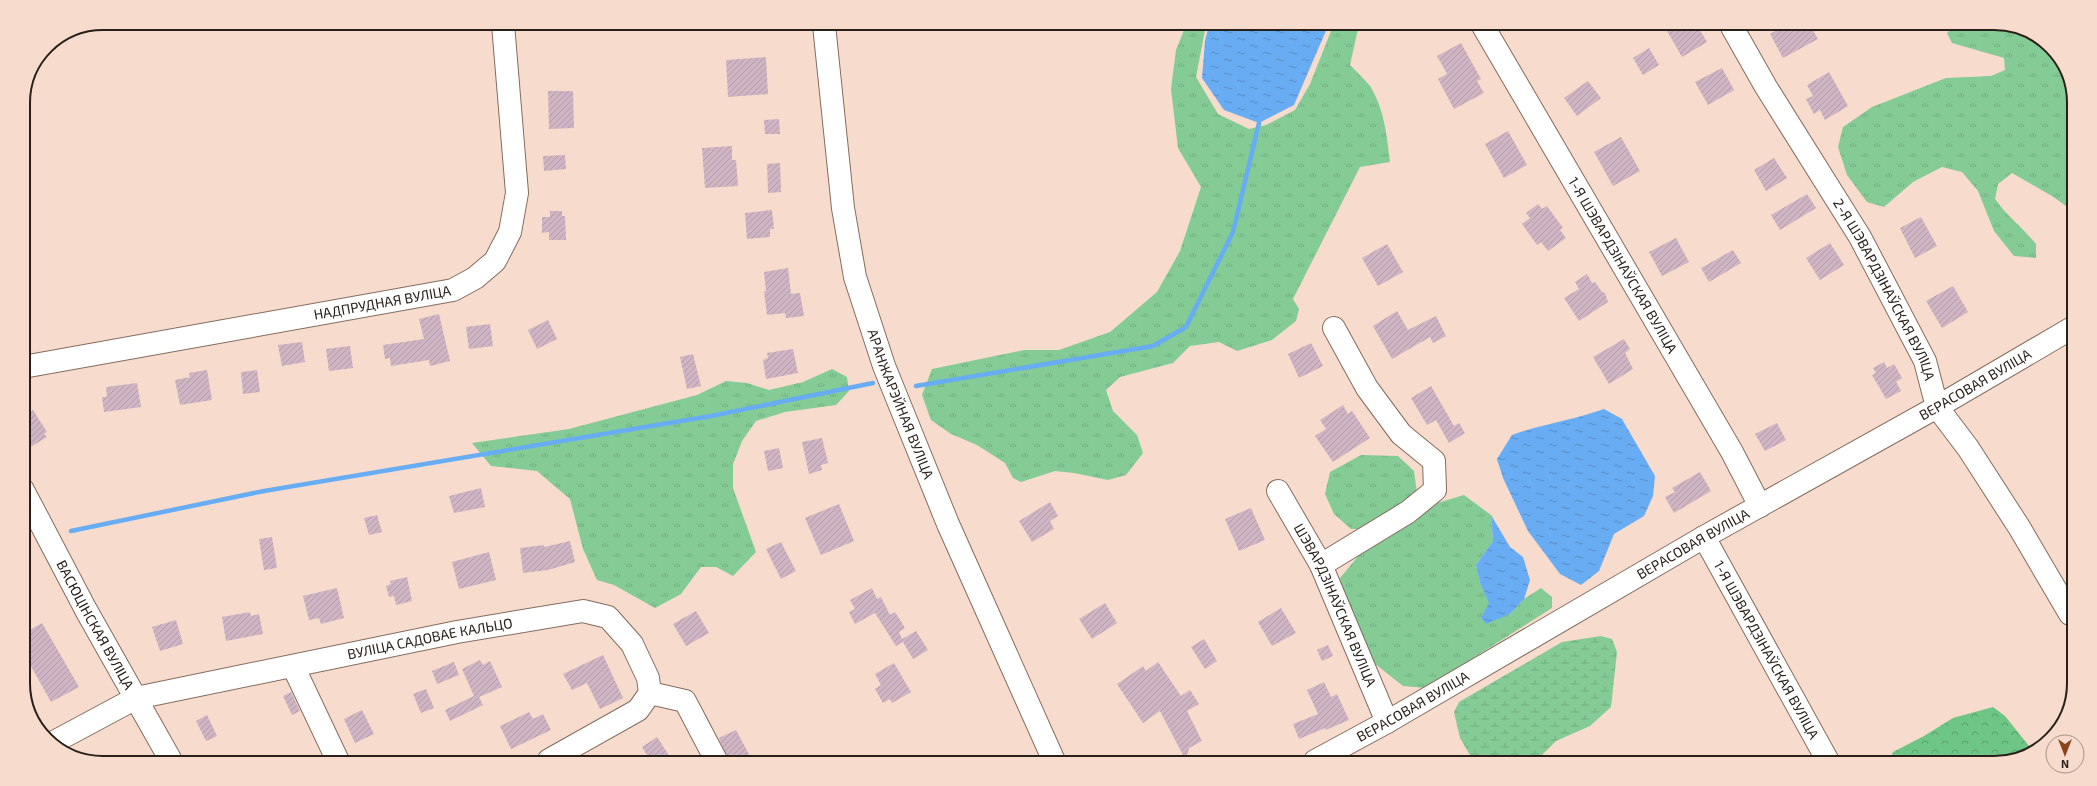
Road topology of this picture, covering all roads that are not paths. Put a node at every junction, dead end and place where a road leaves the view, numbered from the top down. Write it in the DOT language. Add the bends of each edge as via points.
graph roads {
  1 [pos="503,30"];
  2 [pos="825,30"];
  3 [pos="1485,30"];
  4 [pos="1734,30"];
  5 [pos="1334,328"];
  6 [pos="2067,331"];
  7 [pos="30,366"];
  8 [pos="1937,407"];
  9 [pos="1278,491"];
  10 [pos="30,503"];
  11 [pos="1760,506"];
  12 [pos="1704,537"];
  13 [pos="1321,565"];
  14 [pos="2067,609"];
  15 [pos="293,666"];
  16 [pos="650,693"];
  17 [pos="136,698"];
  18 [pos="1387,722"];
  19 [pos="57,740"];
  20 [pos="168,756"];
  21 [pos="336,756"];
  22 [pos="556,756"];
  23 [pos="714,756"];
  24 [pos="1052,756"];
  25 [pos="1326,756"];
  26 [pos="1825,756"];
  1 -- 7 [label="street, НАДПРУДНАЯ ВУЛІЦА" via="517,193 510,232 495,261 475,278 453,290"];
  2 -- 24 [label="street, АРАНЖАРЭЙНАЯ ВУЛІЦА" via="843,208 855,277 884,366 948,524"];
  3 -- 11 [label="street, 1-Я ШЭВАРДЗІНАЎСКАЯ ВУЛІЦА" via="1732,452"];
  4 -- 8 [label="street, 2-Я ШЭВАРДЗІНАЎСКАЯ ВУЛІЦА" via="1766,88 1860,237 1925,361"];
  5 -- 13 [label="street" via="1367,388 1397,429 1434,461 1435,490 1408,512"];
  6 -- 8 [label="street, ВЕРАСОВАЯ ВУЛІЦА"];
  8 -- 11 [label="street, ВЕРАСОВАЯ ВУЛІЦА"];
  8 -- 14 [label="street, 2-Я ШЭВАРДЗІНАЎСКАЯ ВУЛІЦА" via="1977,462"];
  9 -- 13 [label="street, ШЭВАРДЗІНАЎСКАЯ ВУЛІЦА"];
  10 -- 17 [label="street, ВАСЮЦІНСКАЯ ВУЛІЦА"];
  11 -- 12 [label="street, ВЕРАСОВАЯ ВУЛІЦА"];
  12 -- 18 [label="street, ВЕРАСОВАЯ ВУЛІЦА"];
  12 -- 26 [label="street, 1-Я ШЭВАРДЗІНАЎСКАЯ ВУЛІЦА"];
  13 -- 18 [label="street, ШЭВАРДЗІНАЎСКАЯ ВУЛІЦА"];
  15 -- 16 [label="street, ВУЛІЦА САДОВАЕ КАЛЬЦО" via="457,632 583,611 608,617 632,644 648,678"];
  15 -- 17 [label="street, ВУЛІЦА САДОВАЕ КАЛЬЦО"];
  15 -- 21 [label="street"];
  16 -- 22 [label="street" via="638,710"];
  16 -- 23 [label="street" via="685,701"];
  17 -- 19 [label="street, ВУЛІЦА САДОВАЕ КАЛЬЦО"];
  17 -- 20 [label="street, ВАСЮЦІНСКАЯ ВУЛІЦА"];
  18 -- 25 [label="street, ВЕРАСОВАЯ ВУЛІЦА"];
}
